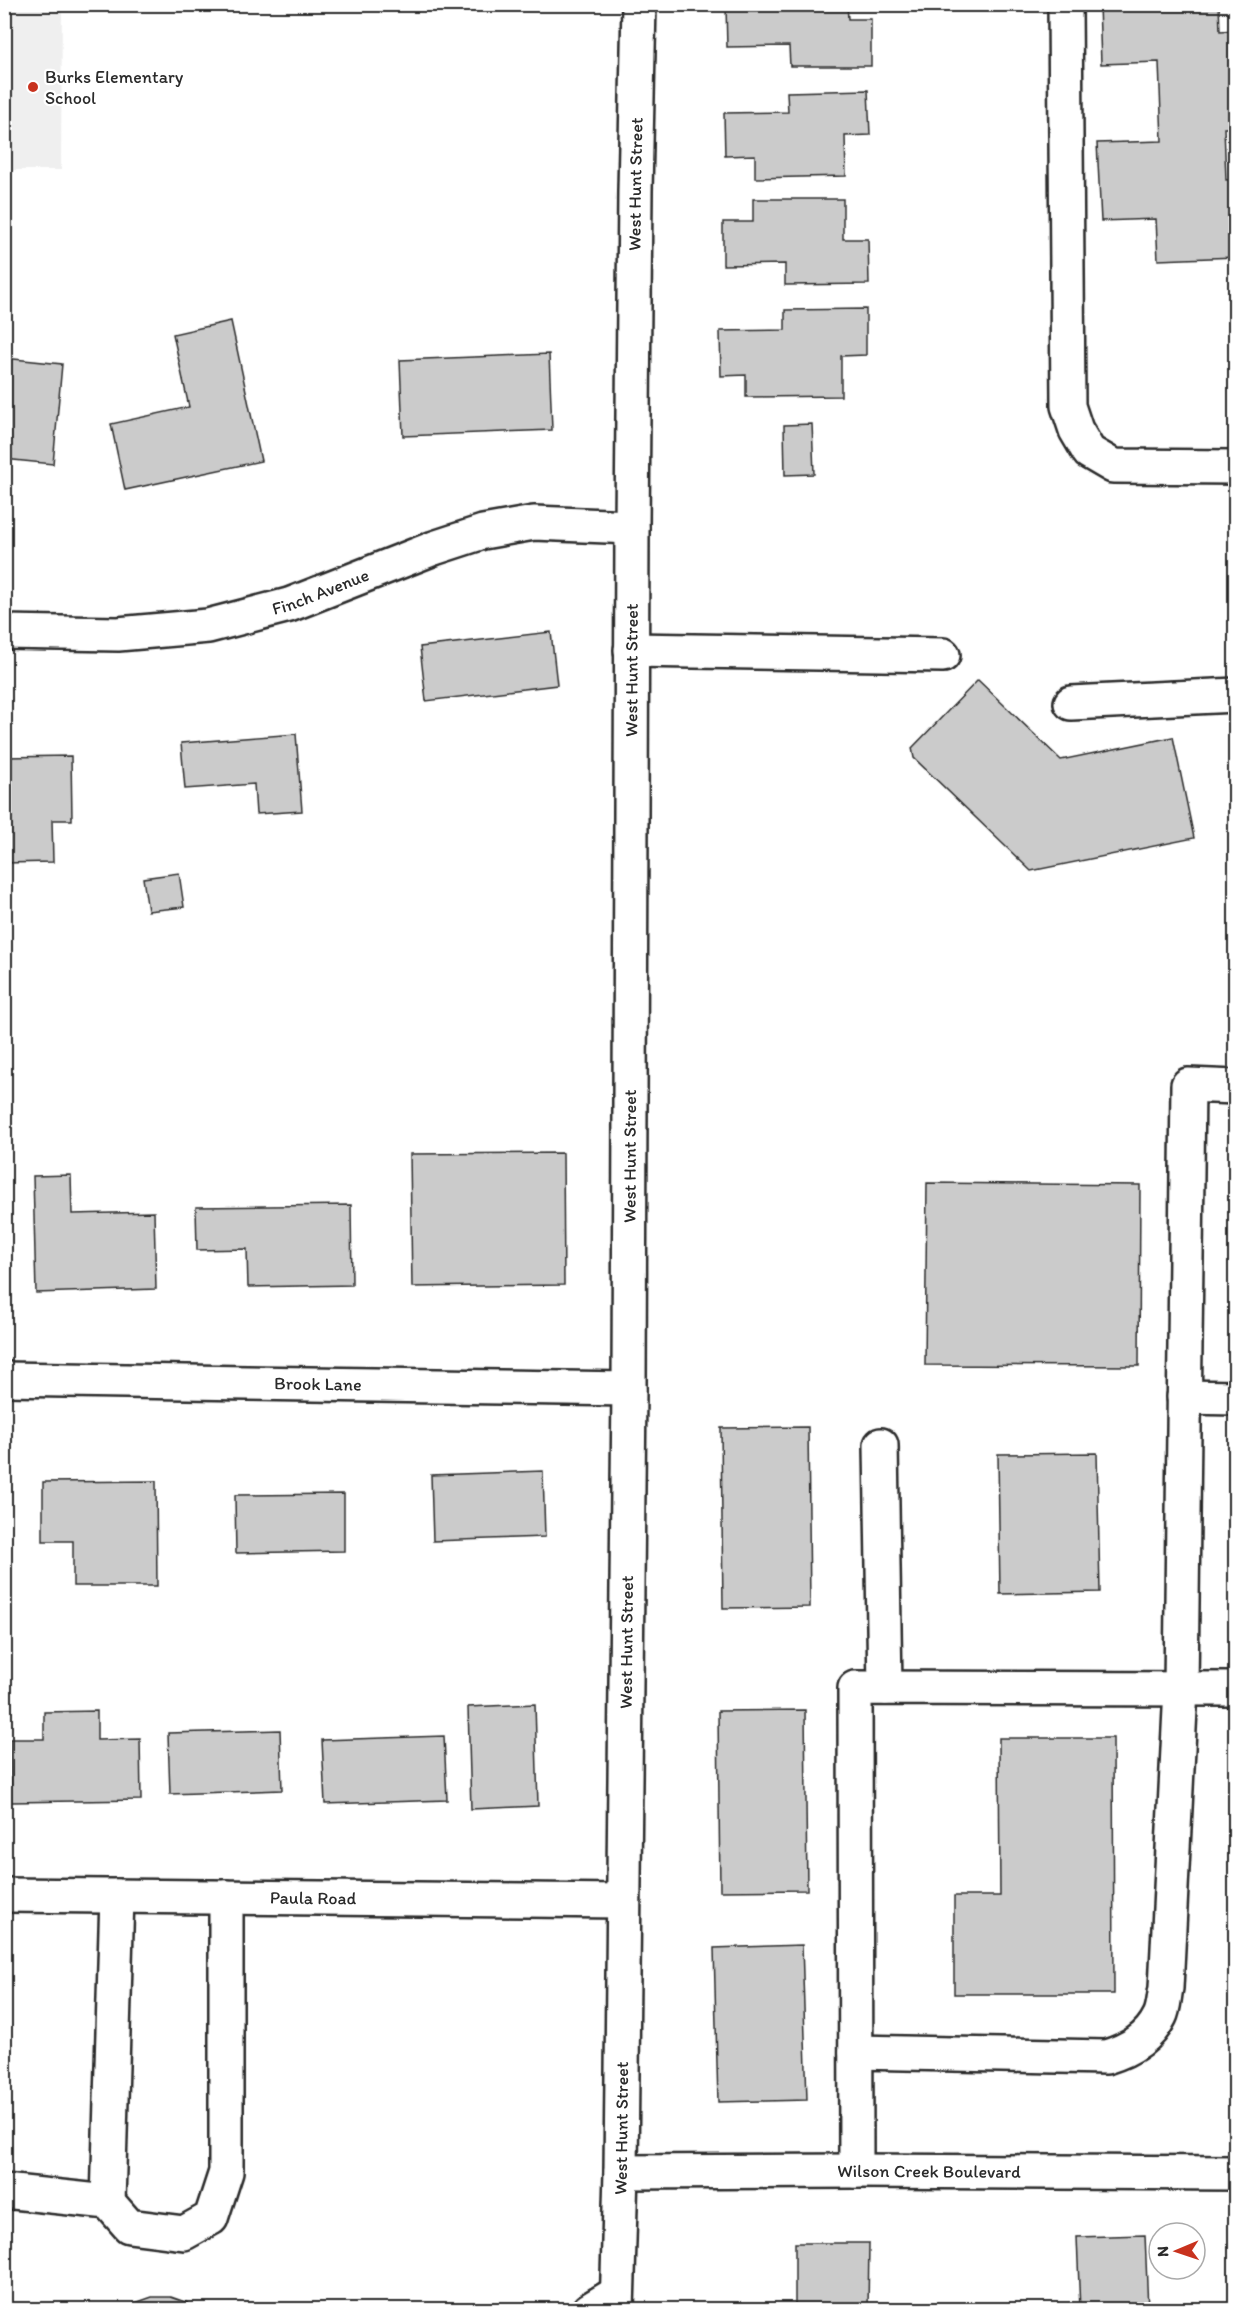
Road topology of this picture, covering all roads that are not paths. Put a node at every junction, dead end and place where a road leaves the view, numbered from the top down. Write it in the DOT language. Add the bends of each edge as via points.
graph roads {
  1 [pos="639,4"];
  2 [pos="1065,4"];
  3 [pos="1236,467"];
  4 [pos="632,527"];
  5 [pos="4,632"];
  6 [pos="631,650"];
  7 [pos="943,655"];
  8 [pos="1236,695"];
  9 [pos="1071,703"];
  10 [pos="1236,1087"];
  11 [pos="4,1379"];
  12 [pos="629,1389"];
  13 [pos="1184,1397"];
  14 [pos="1236,1398"];
  15 [pos="881,1445"];
  16 [pos="885,1688"];
  17 [pos="1181,1689"];
  18 [pos="1236,1689"];
  19 [pos="4,1895"];
  20 [pos="117,1896"];
  21 [pos="226,1897"];
  22 [pos="623,1901"];
  23 [pos="856,2052"];
  24 [pos="856,2171"];
  25 [pos="621,2172"];
  26 [pos="1236,2173"];
  27 [pos="4,2191"];
  28 [pos="108,2202"];
  29 [pos="617,2301"];
  30 [pos="589,2310"];
  1 -- 4 [label="street, West Hunt Street"];
  2 -- 3 [label="street" via="1068,406 1076,430 1089,452 1113,466"];
  4 -- 5 [label="street, Finch Avenue" via="534,523 483,532 290,605 208,626 118,634"];
  4 -- 6 [label="street, West Hunt Street"];
  6 -- 7 [label="street"];
  6 -- 12 [label="street, West Hunt Street"];
  8 -- 9 [label="street"];
  10 -- 13 [label="street" via="1188,1085"];
  11 -- 12 [label="street, Brook Lane"];
  12 -- 22 [label="street, West Hunt Street"];
  13 -- 14 [label="street"];
  13 -- 17 [label="street"];
  15 -- 16 [label="street"];
  16 -- 17 [label="street"];
  16 -- 23 [label="street" via="855,1688"];
  17 -- 18 [label="street"];
  17 -- 23 [label="street" via="1166,1988 1161,2015 1145,2038 1124,2052 1106,2057"];
  19 -- 20 [label="street, Paula Road"];
  20 -- 21 [label="street, Paula Road"];
  20 -- 28 [label="street"];
  21 -- 22 [label="street, Paula Road"];
  21 -- 28 [label="street" via="226,2172 212,2218 184,2233 129,2226"];
  22 -- 25 [label="street, West Hunt Street"];
  23 -- 24 [label="street"];
  24 -- 25 [label="street, Wilson Creek Boulevard"];
  24 -- 26 [label="street, Wilson Creek Boulevard"];
  25 -- 29 [label="street, West Hunt Street"];
  27 -- 28 [label="street"];
  29 -- 30 [label="street"];
}
